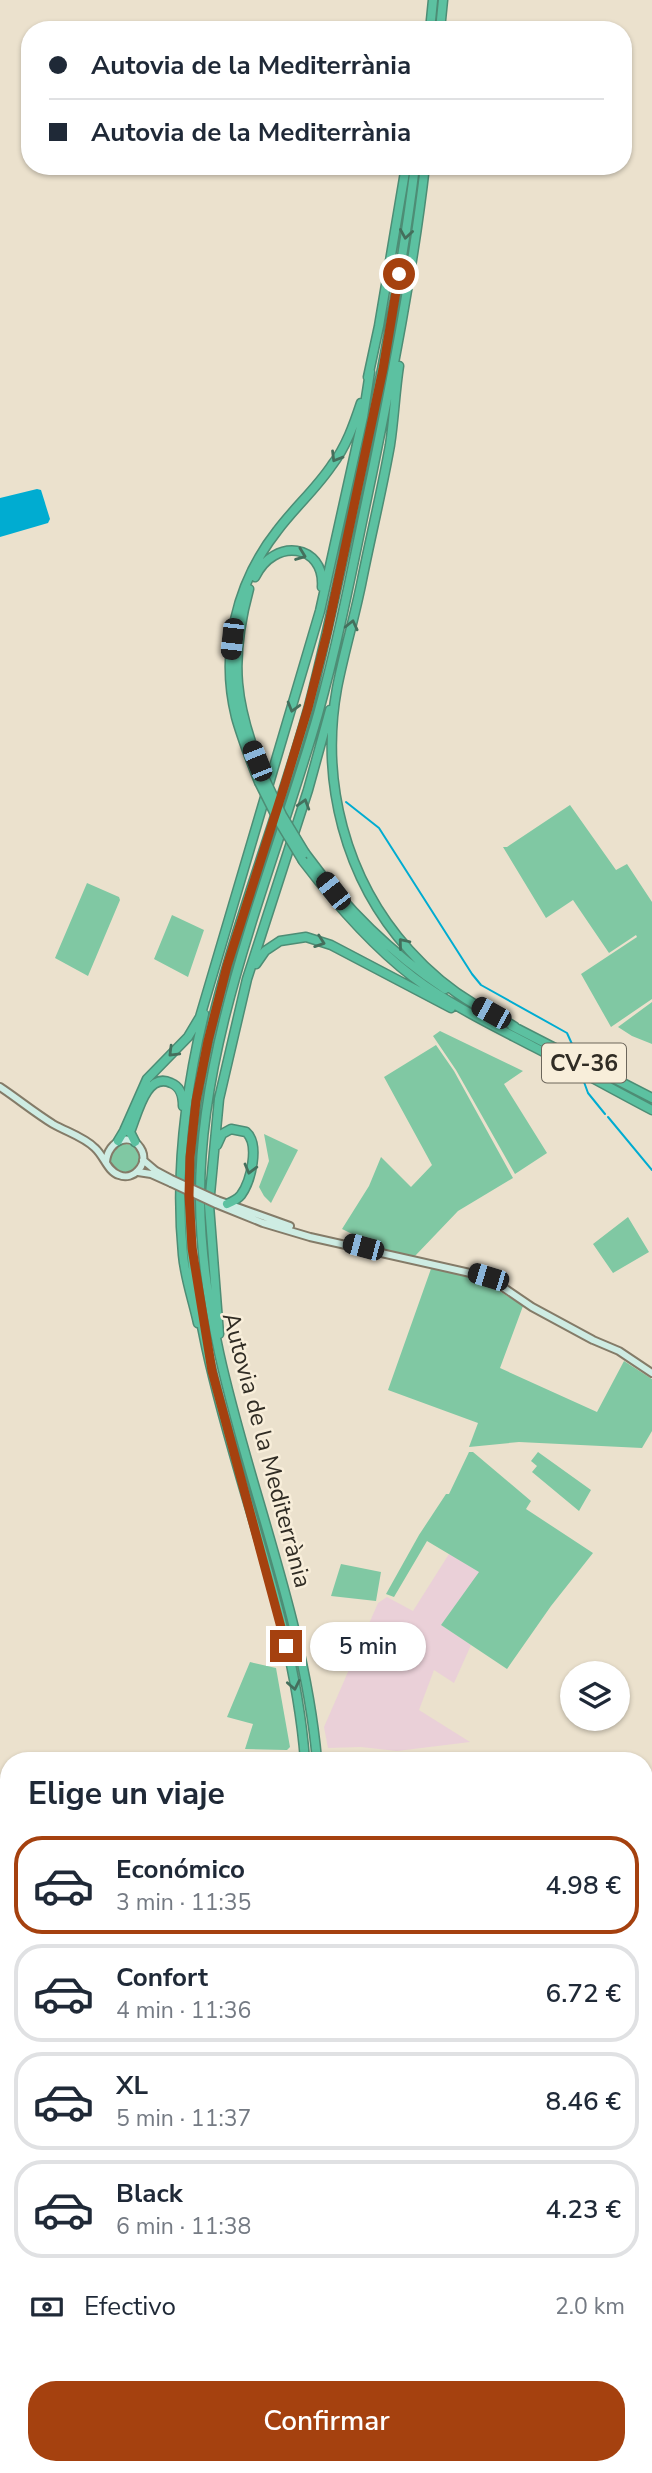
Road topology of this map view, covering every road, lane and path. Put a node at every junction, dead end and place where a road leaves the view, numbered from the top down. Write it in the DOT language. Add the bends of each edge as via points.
graph roads {
  1 [pos="433,0"];
  2 [pos="443,0"];
  3 [pos="431,21"];
  4 [pos="441,21"];
  5 [pos="405,175"];
  6 [pos="414,175"];
  7 [pos="424,175"];
  8 [pos="398,349"];
  9 [pos="370,372"];
  10 [pos="317,618"];
  11 [pos="337,691"];
  12 [pos="261,779"];
  13 [pos="304,857"];
  14 [pos="213,970"];
  15 [pos="247,986"];
  16 [pos="515,1027"];
  17 [pos="555,1059"];
  18 [pos="0,1087"];
  19 [pos="652,1098"];
  20 [pos="652,1110"];
  21 [pos="183,1118"];
  22 [pos="90,1143"];
  23 [pos="135,1143"];
  24 [pos="114,1144"];
  25 [pos="212,1157"];
  26 [pos="144,1160"];
  27 [pos="106,1162"];
  28 [pos="138,1172"];
  29 [pos="171,1181"];
  30 [pos="217,1202"];
  31 [pos="227,1204"];
  32 [pos="390,1254"];
  33 [pos="217,1342"];
  34 [pos="212,1371"];
  35 [pos="652,1373"];
  36 [pos="303,1752"];
  37 [pos="316,1752"];
  1 -- 3 [label="highway"];
  2 -- 4 [label="highway"];
  5 -- 9 [label="highway"];
  6 -- 34 [label="highway, Autovia de la Mediterrània, one-way" via="383,369 327,633 227,966 196,1101 189,1195 196,1283"];
  7 -- 8 [label="highway, Autovia de la Mediterrània"];
  11 -- 8 [label="highway, one-way" via="390,444"];
  8 -- 33 [label="highway, Autovia de la Mediterrània" via="319,712 219,1044 200,1199 208,1297"];
  9 -- 10 [label="highway"];
  9 -- 12 [label="highway, one-way" via="346,442 258,558 234,622 230,656 236,716"];
  12 -- 10 [label="highway, one-way" via="237,689 236,654 249,588 269,557 293,551 313,559 323,579"];
  10 -- 14 [label="highway, one-way"];
  15 -- 11 [label="highway, one-way"];
  16 -- 11 [label="highway, one-way" via="465,998 425,966 393,932 365,887 349,851 334,787"];
  12 -- 13 [label="highway, bridge" via="277,818"];
  13 -- 16 [label="highway" via="343,903 406,961 459,999"];
  13 -- 17 [label="highway" via="328,894 360,929 413,976 452,1003"];
  14 -- 21 [label="highway"];
  14 -- 24 [label="highway, one-way" via="200,1017 188,1037 147,1079"];
  15 -- 17 [label="highway, one-way" via="265,951 280,941 306,937 331,945"];
  15 -- 25 [label="highway" via="219,1099"];
  16 -- 19 [label="highway, CV-36"];
  17 -- 20 [label="highway, CV-36"];
  18 -- 22 [label="street"];
  21 -- 23 [label="highway" via="181,1091 174,1084 155,1082 147,1090 130,1132"];
  21 -- 34 [label="highway" via="183,1255 206,1363"];
  22 -- 24 [label="street"];
  22 -- 27 [label="street"];
  23 -- 24 [label="street"];
  23 -- 26 [label="street"];
  24 -- 27 [label="street"];
  25 -- 31 [label="highway, one-way" via="218,1139 231,1129 246,1132 253,1142 243,1192"];
  25 -- 33 [label="highway" via="210,1224"];
  26 -- 28 [label="street"];
  26 -- 29 [label="street"];
  27 -- 28 [label="street" via="122,1177"];
  28 -- 29 [label="street"];
  29 -- 30 [label="street, bridge"];
  30 -- 31 [label="street"];
  30 -- 32 [label="street" via="262,1223"];
  31 -- 32 [label="street" via="309,1233"];
  32 -- 35 [label="street" via="488,1277 532,1307"];
  33 -- 37 [label="highway, Autovia de la Mediterrània" via="292,1621"];
  34 -- 36 [label="highway, Autovia de la Mediterrània, one-way" via="281,1624"];
}
